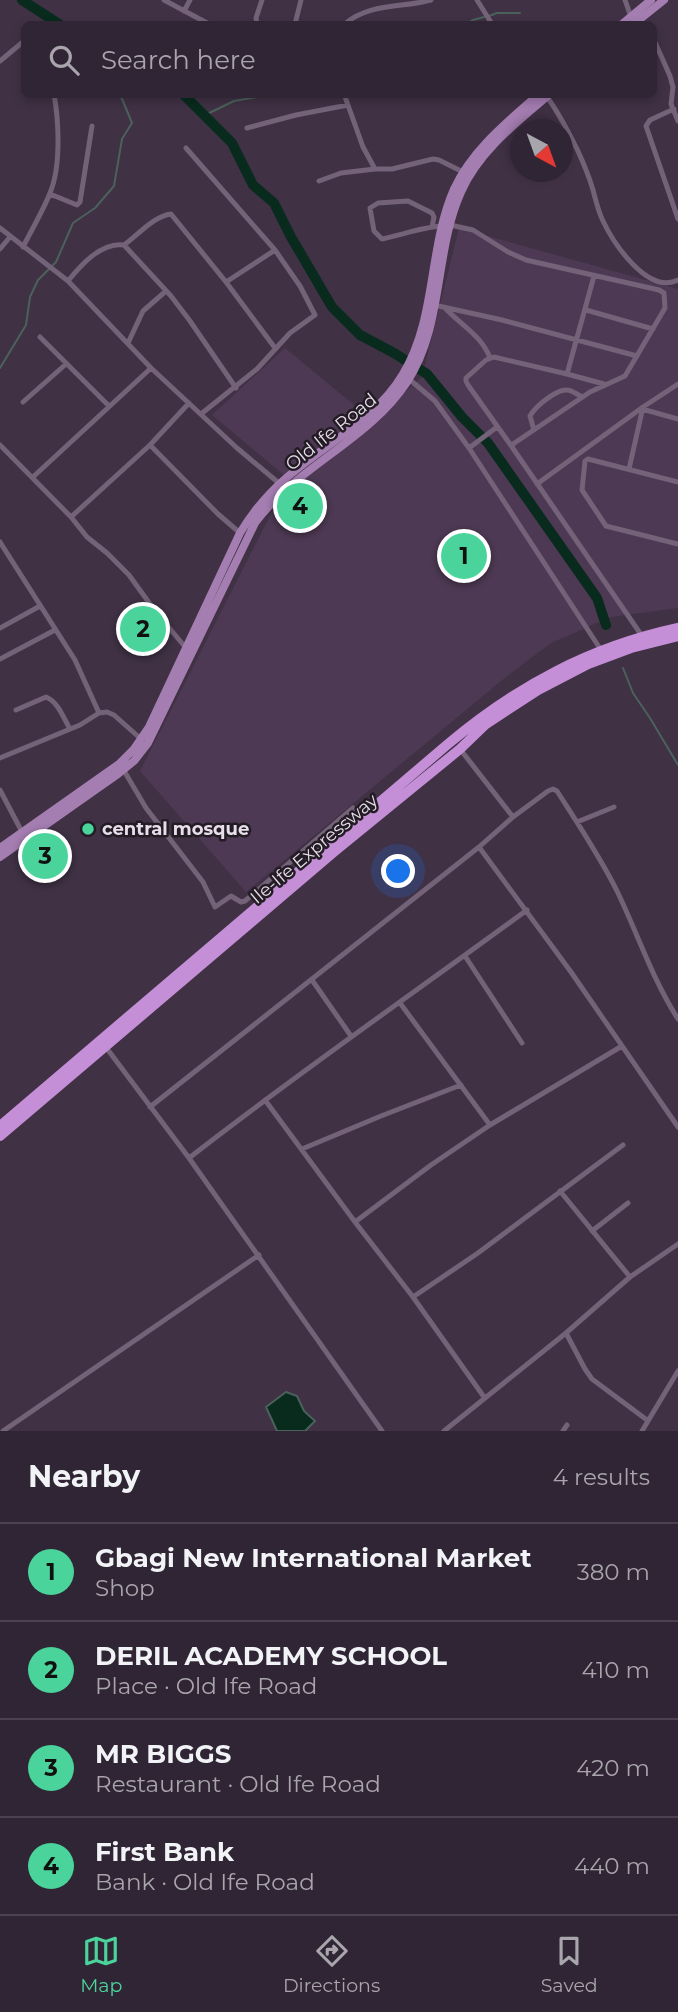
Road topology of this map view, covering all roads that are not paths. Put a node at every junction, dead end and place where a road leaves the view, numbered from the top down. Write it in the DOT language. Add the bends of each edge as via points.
graph roads {
  1 [pos="164,0"];
  2 [pos="190,0"];
  3 [pos="262,0"];
  4 [pos="301,0"];
  5 [pos="431,0"];
  6 [pos="477,0"];
  7 [pos="625,0"];
  8 [pos="652,0"];
  9 [pos="664,0"];
  10 [pos="184,11"];
  11 [pos="645,20"];
  12 [pos="203,21"];
  13 [pos="256,21"];
  14 [pos="296,21"];
  15 [pos="348,21"];
  16 [pos="490,21"];
  17 [pos="633,21"];
  18 [pos="21,44"];
  19 [pos="657,48"];
  20 [pos="0,61"];
  21 [pos="55,98"];
  22 [pos="345,98"];
  23 [pos="539,98"];
  24 [pos="544,98"];
  25 [pos="348,105"];
  26 [pos="674,109"];
  27 [pos="527,110"];
  28 [pos="678,121"];
  29 [pos="92,126"];
  30 [pos="247,128"];
  31 [pos="186,148"];
  32 [pos="375,169"];
  33 [pos="463,172"];
  34 [pos="319,181"];
  35 [pos="50,194"];
  36 [pos="678,219"];
  37 [pos="446,226"];
  38 [pos="432,227"];
  39 [pos="0,228"];
  40 [pos="10,237"];
  41 [pos="124,245"];
  42 [pos="23,247"];
  43 [pos="0,249"];
  44 [pos="275,250"];
  45 [pos="594,276"];
  46 [pos="678,280"];
  47 [pos="68,281"];
  48 [pos="226,282"];
  49 [pos="166,292"];
  50 [pos="434,305"];
  51 [pos="446,309"];
  52 [pos="586,310"];
  53 [pos="653,329"];
  54 [pos="40,337"];
  55 [pos="576,341"];
  56 [pos="128,343"];
  57 [pos="275,348"];
  58 [pos="637,356"];
  59 [pos="490,358"];
  60 [pos="414,363"];
  61 [pos="66,364"];
  62 [pos="151,368"];
  63 [pos="566,374"];
  64 [pos="409,379"];
  65 [pos="678,384"];
  66 [pos="605,385"];
  67 [pos="236,388"];
  68 [pos="582,397"];
  69 [pos="23,402"];
  70 [pos="189,404"];
  71 [pos="108,406"];
  72 [pos="383,406"];
  73 [pos="642,408"];
  74 [pos="201,414"];
  75 [pos="678,419"];
  76 [pos="496,428"];
  77 [pos="534,430"];
  78 [pos="0,445"];
  79 [pos="150,445"];
  80 [pos="471,447"];
  81 [pos="512,447"];
  82 [pos="580,453"];
  83 [pos="586,459"];
  84 [pos="629,469"];
  85 [pos="33,477"];
  86 [pos="678,482"];
  87 [pos="280,484"];
  88 [pos="537,484"];
  89 [pos="71,517"];
  90 [pos="240,533"];
  91 [pos="0,542"];
  92 [pos="678,544"];
  93 [pos="214,596"];
  94 [pos="40,606"];
  95 [pos="0,628"];
  96 [pos="678,628"];
  97 [pos="55,630"];
  98 [pos="642,636"];
  99 [pos="678,636"];
  100 [pos="186,648"];
  101 [pos="601,650"];
  102 [pos="0,659"];
  103 [pos="16,710"];
  104 [pos="99,713"];
  105 [pos="70,729"];
  106 [pos="142,739"];
  107 [pos="460,749"];
  108 [pos="0,758"];
  109 [pos="123,769"];
  110 [pos="0,790"];
  111 [pos="614,807"];
  112 [pos="513,817"];
  113 [pos="361,819"];
  114 [pos="577,822"];
  115 [pos="22,832"];
  116 [pos="479,847"];
  117 [pos="0,848"];
  118 [pos="0,857"];
  119 [pos="527,910"];
  120 [pos="465,956"];
  121 [pos="312,980"];
  122 [pos="400,1003"];
  123 [pos="678,1019"];
  124 [pos="351,1036"];
  125 [pos="522,1043"];
  126 [pos="105,1046"];
  127 [pos="622,1046"];
  128 [pos="461,1085"];
  129 [pos="265,1100"];
  130 [pos="150,1107"];
  131 [pos="491,1125"];
  132 [pos="0,1126"];
  133 [pos="678,1127"];
  134 [pos="0,1136"];
  135 [pos="623,1145"];
  136 [pos="302,1149"];
  137 [pos="189,1158"];
  138 [pos="560,1191"];
  139 [pos="628,1203"];
  140 [pos="355,1222"];
  141 [pos="592,1231"];
  142 [pos="678,1244"];
  143 [pos="259,1255"];
  144 [pos="630,1277"];
  145 [pos="413,1297"];
  146 [pos="566,1333"];
  147 [pos="678,1371"];
  148 [pos="484,1397"];
  149 [pos="647,1420"];
  150 [pos="3,1431"];
  151 [pos="382,1431"];
  152 [pos="444,1431"];
  153 [pos="642,1431"];
  1 -- 10 [label="street"];
  2 -- 10 [label="street"];
  3 -- 13 [label="street"];
  4 -- 14 [label="street"];
  5 -- 15 [label="street" via="369,10"];
  6 -- 16 [label="street"];
  7 -- 17 [label="street"];
  8 -- 17 [label="main road"];
  9 -- 11 [label="main road"];
  10 -- 12 [label="street"];
  11 -- 17 [label="main road"];
  18 -- 20 [label="street"];
  19 -- 26 [label="street" via="670,76"];
  21 -- 35 [label="street" via="57,156"];
  22 -- 25 [label="street"];
  23 -- 27 [label="main road, Old Ife Road"];
  24 -- 46 [label="street" via="565,125 611,235 639,271 664,283"];
  25 -- 30 [label="street"];
  25 -- 32 [label="street"];
  26 -- 28 [label="street"];
  26 -- 36 [label="street" via="646,126"];
  27 -- 33 [label="main road, Old Ife Road" via="482,146"];
  27 -- 37 [label="main road, Old Ife Road" via="469,176"];
  29 -- 35 [label="street" via="80,202 77,205"];
  31 -- 44 [label="street"];
  32 -- 33 [label="street" via="433,159"];
  32 -- 34 [label="street"];
  33 -- 37 [label="main road, Old Ife Road"];
  35 -- 42 [label="street"];
  37 -- 38 [label="street"];
  37 -- 45 [label="street" via="473,230 527,260"];
  37 -- 50 [label="main road, Old Ife Road"];
  37 -- 60 [label="main road, Old Ife Road"];
  38 -- 38 [label="street" via="432,213 408,201 370,208 374,231 382,239"];
  39 -- 40 [label="street"];
  40 -- 42 [label="street"];
  40 -- 43 [label="street"];
  41 -- 47 [label="street" via="94,255"];
  41 -- 48 [label="street" via="172,214"];
  41 -- 49 [label="street"];
  42 -- 47 [label="street"];
  44 -- 48 [label="street"];
  44 -- 57 [label="street" via="314,315"];
  45 -- 52 [label="street"];
  45 -- 53 [label="street" via="664,293 665,309"];
  47 -- 56 [label="street"];
  48 -- 57 [label="street"];
  49 -- 56 [label="street" via="143,310"];
  49 -- 67 [label="street"];
  50 -- 51 [label="street"];
  50 -- 60 [label="main road, Old Ife Road"];
  51 -- 55 [label="street"];
  51 -- 59 [label="street" via="479,338"];
  52 -- 53 [label="street"];
  52 -- 55 [label="street"];
  53 -- 58 [label="street"];
  54 -- 61 [label="street"];
  55 -- 58 [label="street"];
  55 -- 63 [label="street"];
  56 -- 62 [label="street"];
  57 -- 67 [label="street"];
  58 -- 66 [label="street" via="625,376"];
  59 -- 63 [label="street"];
  59 -- 76 [label="street" via="466,381"];
  60 -- 64 [label="main road, Old Ife Road"];
  60 -- 72 [label="main road, Old Ife Road"];
  61 -- 69 [label="street"];
  61 -- 71 [label="street"];
  62 -- 70 [label="street"];
  62 -- 71 [label="street"];
  63 -- 66 [label="street"];
  64 -- 72 [label="main road, Old Ife Road"];
  64 -- 80 [label="street" via="435,401"];
  65 -- 73 [label="street"];
  66 -- 68 [label="street"];
  67 -- 74 [label="street"];
  68 -- 77 [label="street"];
  68 -- 77 [label="street" via="567,390 547,400 530,416"];
  70 -- 74 [label="street"];
  70 -- 79 [label="street"];
  71 -- 85 [label="street"];
  72 -- 87 [label="main road, Old Ife Road"];
  72 -- 93 [label="main road, Old Ife Road" via="265,509"];
  73 -- 75 [label="street"];
  73 -- 82 [label="street"];
  73 -- 84 [label="street"];
  74 -- 87 [label="street"];
  76 -- 80 [label="street"];
  76 -- 81 [label="street"];
  77 -- 81 [label="street"];
  78 -- 85 [label="street"];
  79 -- 89 [label="street"];
  79 -- 90 [label="street"];
  80 -- 101 [label="street"];
  81 -- 88 [label="street"];
  82 -- 83 [label="street"];
  82 -- 88 [label="street"];
  83 -- 84 [label="street"];
  83 -- 92 [label="street" via="582,490 603,524"];
  84 -- 86 [label="street"];
  85 -- 89 [label="street"];
  87 -- 90 [label="main road, Old Ife Road" via="259,504"];
  88 -- 98 [label="street"];
  89 -- 100 [label="street" via="135,583"];
  90 -- 93 [label="main road, Old Ife Road"];
  91 -- 94 [label="street"];
  93 -- 100 [label="main road, Old Ife Road"];
  93 -- 109 [label="main road, Old Ife Road" via="156,730"];
  94 -- 95 [label="street"];
  94 -- 97 [label="street"];
  96 -- 98 [label="highway, Ile-Ife Expressway"];
  97 -- 102 [label="street"];
  97 -- 104 [label="street" via="75,660"];
  98 -- 101 [label="highway, Ile-Ife Expressway"];
  99 -- 107 [label="highway, Ile-Ife Expressway" via="631,648 559,678 486,724"];
  100 -- 106 [label="main road, Old Ife Road"];
  101 -- 113 [label="highway, Ile-Ife Expressway" via="495,707"];
  103 -- 105 [label="street" via="50,698"];
  104 -- 105 [label="street"];
  104 -- 106 [label="street" via="114,715"];
  105 -- 108 [label="street"];
  106 -- 115 [label="main road, Old Ife Road" via="119,764"];
  107 -- 112 [label="street"];
  107 -- 126 [label="highway, Ile-Ife Expressway"];
  109 -- 113 [label="street" via="216,907 231,896 245,901 353,808"];
  109 -- 118 [label="main road, Old Ife Road"];
  110 -- 115 [label="street"];
  111 -- 114 [label="street"];
  112 -- 114 [label="street" via="553,789"];
  112 -- 116 [label="street"];
  113 -- 132 [label="highway, Ile-Ife Expressway"];
  114 -- 123 [label="street" via="616,890"];
  115 -- 117 [label="main road, Old Ife Road"];
  116 -- 119 [label="street"];
  116 -- 121 [label="street"];
  119 -- 120 [label="street"];
  119 -- 127 [label="street"];
  120 -- 122 [label="street"];
  120 -- 125 [label="street"];
  121 -- 124 [label="street"];
  121 -- 130 [label="street"];
  122 -- 124 [label="street"];
  122 -- 128 [label="street"];
  124 -- 129 [label="street"];
  126 -- 130 [label="street"];
  126 -- 134 [label="highway, Ile-Ife Expressway"];
  127 -- 131 [label="street"];
  127 -- 133 [label="street"];
  128 -- 131 [label="street"];
  128 -- 136 [label="street"];
  129 -- 136 [label="street"];
  129 -- 137 [label="street"];
  130 -- 137 [label="street"];
  131 -- 140 [label="street"];
  135 -- 138 [label="street"];
  136 -- 140 [label="street"];
  137 -- 143 [label="street"];
  138 -- 141 [label="street"];
  138 -- 145 [label="street"];
  139 -- 141 [label="street"];
  140 -- 145 [label="street"];
  141 -- 144 [label="street"];
  142 -- 144 [label="street"];
  143 -- 150 [label="street"];
  143 -- 151 [label="street"];
  144 -- 146 [label="street"];
  145 -- 148 [label="street"];
  146 -- 148 [label="street"];
  146 -- 149 [label="street" via="592,1378"];
  147 -- 149 [label="street"];
  148 -- 152 [label="street"];
  149 -- 153 [label="street"];
}
